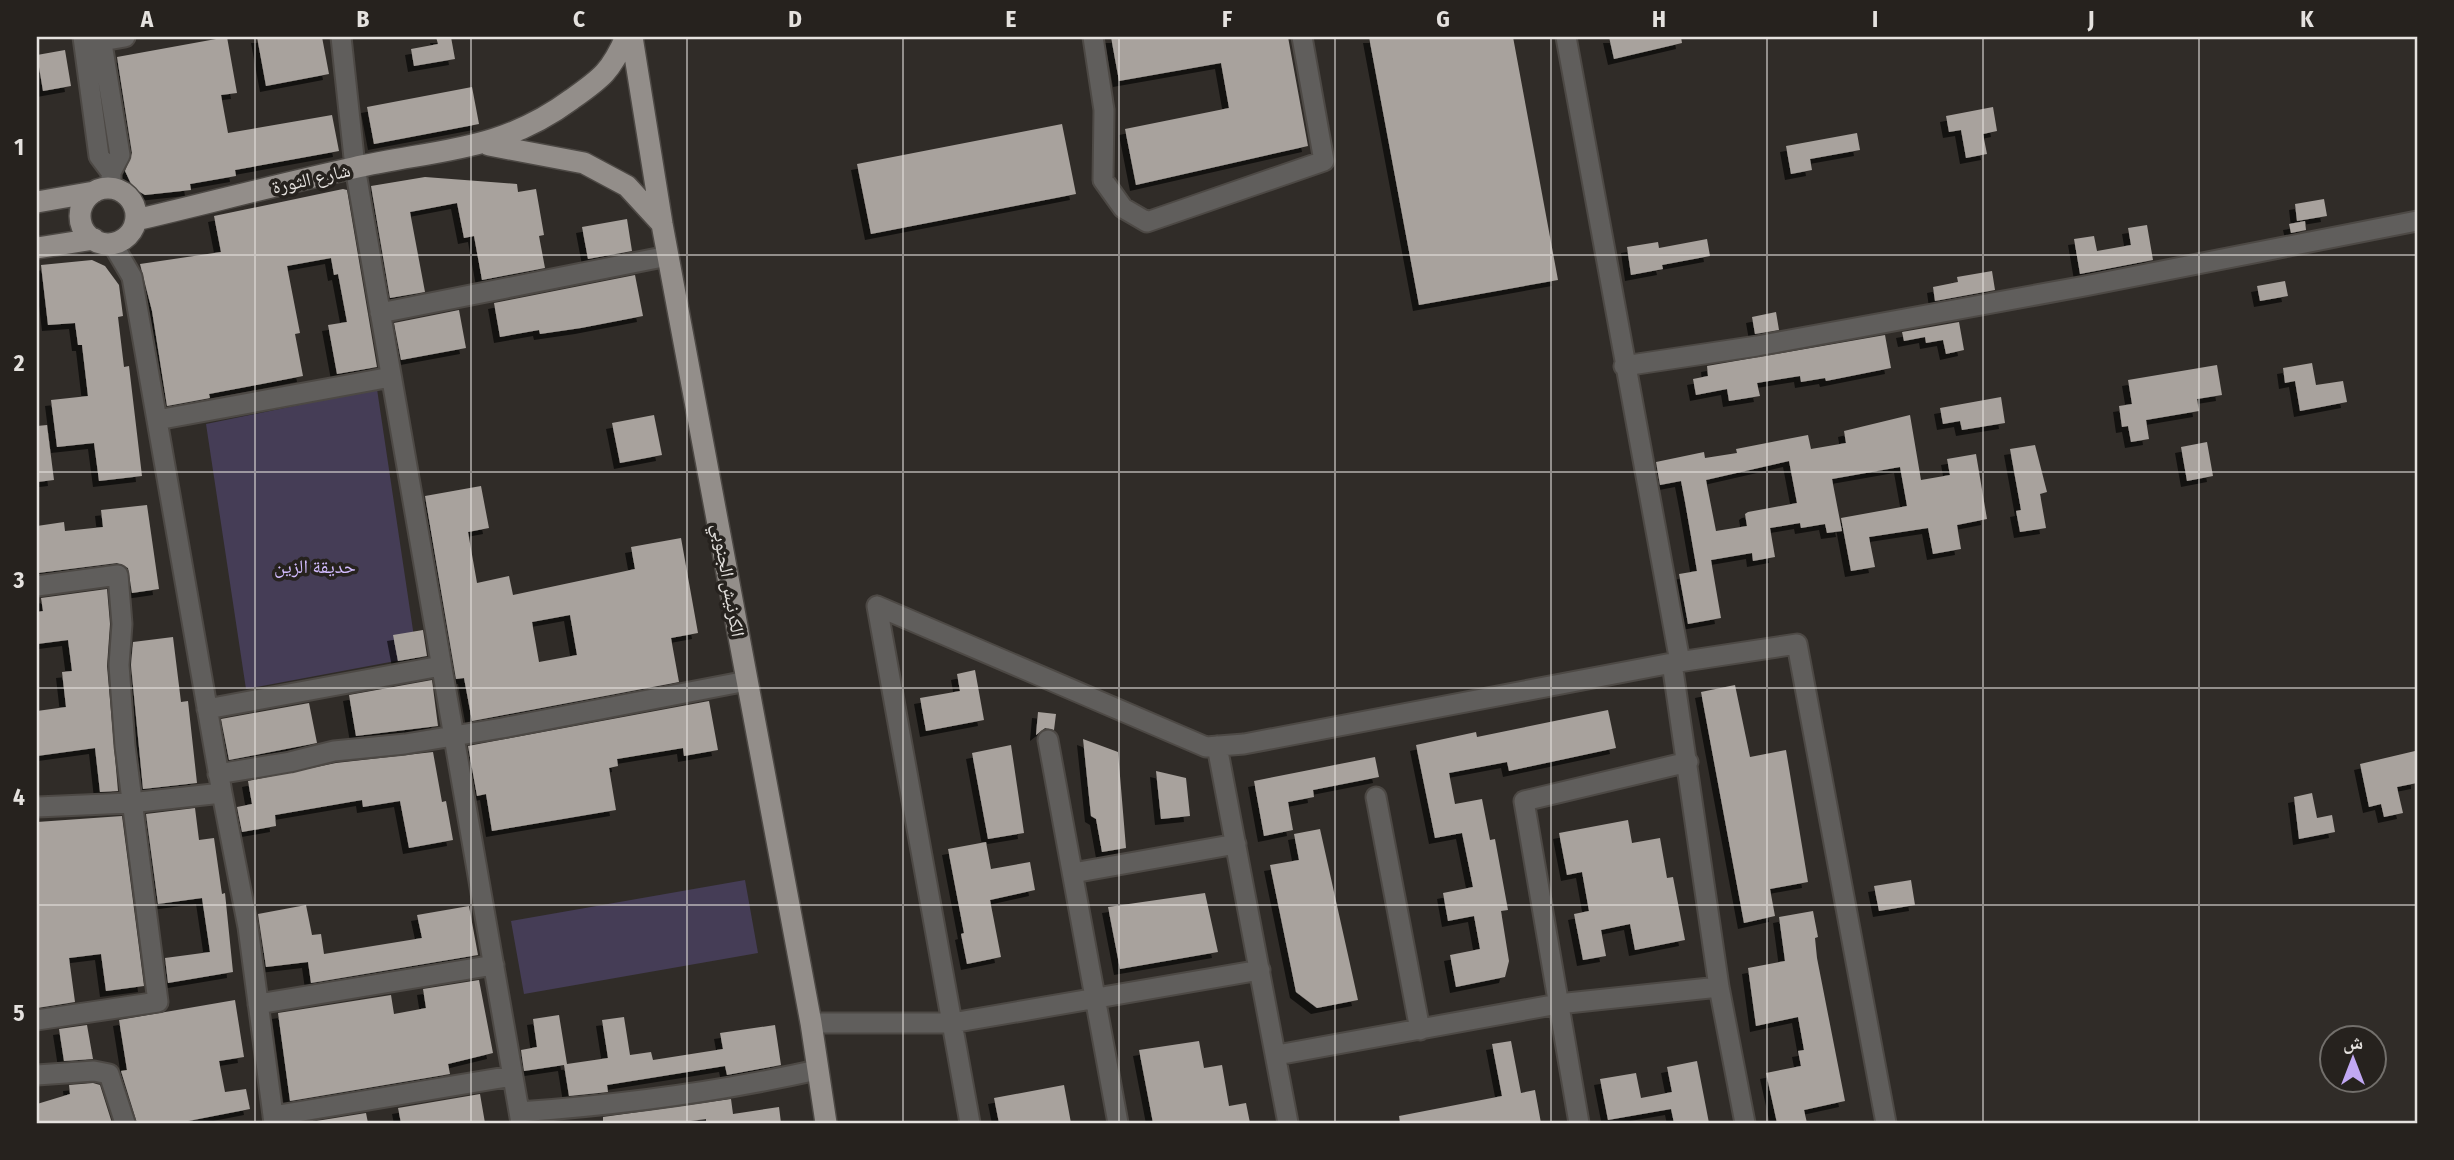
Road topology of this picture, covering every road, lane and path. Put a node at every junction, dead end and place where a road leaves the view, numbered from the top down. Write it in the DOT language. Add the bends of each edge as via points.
graph roads {
  1 [pos="125,37"];
  2 [pos="341,37"];
  3 [pos="626,37"];
  4 [pos="632,37"];
  5 [pos="1093,37"];
  6 [pos="1302,37"];
  7 [pos="1566,37"];
  8 [pos="95,38"];
  9 [pos="487,144"];
  10 [pos="355,167"];
  11 [pos="105,184"];
  12 [pos="37,202"];
  13 [pos="136,220"];
  14 [pos="2417,221"];
  15 [pos="662,223"];
  16 [pos="103,241"];
  17 [pos="37,248"];
  18 [pos="668,256"];
  19 [pos="380,313"];
  20 [pos="1624,366"];
  21 [pos="391,377"];
  22 [pos="157,420"];
  23 [pos="37,586"];
  24 [pos="1676,663"];
  25 [pos="441,667"];
  26 [pos="747,681"];
  27 [pos="207,709"];
  28 [pos="453,736"];
  29 [pos="1048,740"];
  30 [pos="1217,746"];
  31 [pos="1688,762"];
  32 [pos="220,783"];
  33 [pos="1376,797"];
  34 [pos="131,803"];
  35 [pos="37,807"];
  36 [pos="1236,844"];
  37 [pos="1073,873"];
  38 [pos="494,965"];
  39 [pos="1260,970"];
  40 [pos="1719,986"];
  41 [pos="1097,1000"];
  42 [pos="258,1004"];
  43 [pos="1558,1004"];
  44 [pos="37,1020"];
  45 [pos="811,1023"];
  46 [pos="952,1023"];
  47 [pos="1420,1030"];
  48 [pos="1277,1055"];
  49 [pos="817,1070"];
  50 [pos="37,1075"];
  51 [pos="512,1076"];
  52 [pos="520,1118"];
  53 [pos="273,1119"];
  54 [pos="125,1123"];
  55 [pos="826,1123"];
  56 [pos="970,1123"];
  57 [pos="1118,1123"];
  58 [pos="1288,1123"];
  59 [pos="1579,1123"];
  60 [pos="1745,1123"];
  61 [pos="1886,1123"];
  1 -- 8 [label="street"];
  2 -- 10 [label="street"];
  3 -- 9 [label="main road, شارع الثورة" via="612,68 584,91 543,121"];
  4 -- 15 [label="main road, الكرنيش الجنوبي"];
  5 -- 6 [label="street" via="1104,110 1103,180 1123,208 1147,222 1324,161"];
  7 -- 20 [label="street"];
  8 -- 11 [label="street" via="120,155"];
  9 -- 10 [label="main road, شارع الثورة"];
  9 -- 15 [label="main road, شارع الثورة" via="584,163 626,186"];
  10 -- 13 [label="main road, شارع الثورة"];
  10 -- 19 [label="street"];
  11 -- 12 [label="main road"];
  11 -- 13 [label="main road" via="133,203"];
  11 -- 16 [label="main road" via="86,198 80,216 87,233"];
  13 -- 16 [label="main road" via="128,236"];
  14 -- 20 [label="street" via="1757,346"];
  15 -- 18 [label="main road, الكرنيش الجنوبي"];
  16 -- 17 [label="main road"];
  16 -- 22 [label="street" via="132,277"];
  18 -- 19 [label="street"];
  18 -- 26 [label="main road, الكرنيش الجنوبي"];
  19 -- 21 [label="street"];
  20 -- 24 [label="street"];
  21 -- 22 [label="street"];
  21 -- 25 [label="street"];
  22 -- 27 [label="street"];
  23 -- 34 [label="street" via="118,575 122,624 118,664"];
  24 -- 30 [label="street"];
  24 -- 31 [label="street"];
  24 -- 61 [label="street" via="1797,644"];
  25 -- 27 [label="street"];
  25 -- 28 [label="street"];
  26 -- 28 [label="street"];
  26 -- 45 [label="main road, الكرنيش الجنوبي"];
  27 -- 32 [label="street"];
  28 -- 32 [label="street" via="334,751"];
  28 -- 38 [label="street"];
  29 -- 37 [label="street"];
  30 -- 36 [label="street"];
  30 -- 46 [label="street" via="1206,747 877,607"];
  31 -- 40 [label="street"];
  31 -- 43 [label="street" via="1524,801"];
  32 -- 34 [label="street"];
  32 -- 42 [label="street"];
  33 -- 47 [label="street"];
  34 -- 35 [label="street"];
  34 -- 44 [label="street" via="158,1002"];
  36 -- 37 [label="street"];
  36 -- 39 [label="street"];
  37 -- 41 [label="street"];
  38 -- 42 [label="street"];
  38 -- 51 [label="street"];
  39 -- 41 [label="street"];
  39 -- 48 [label="street"];
  40 -- 43 [label="street"];
  40 -- 60 [label="street"];
  41 -- 46 [label="street"];
  41 -- 57 [label="street"];
  42 -- 53 [label="street"];
  43 -- 47 [label="street"];
  43 -- 59 [label="street"];
  45 -- 46 [label="street"];
  45 -- 49 [label="main road, الكرنيش الجنوبي"];
  46 -- 56 [label="street"];
  47 -- 48 [label="street"];
  48 -- 58 [label="street"];
  49 -- 52 [label="street" via="626,1105"];
  49 -- 55 [label="main road, الكرنيش الجنوبي"];
  50 -- 54 [label="street" via="109,1074"];
  51 -- 52 [label="street"];
  51 -- 53 [label="street"];
}
